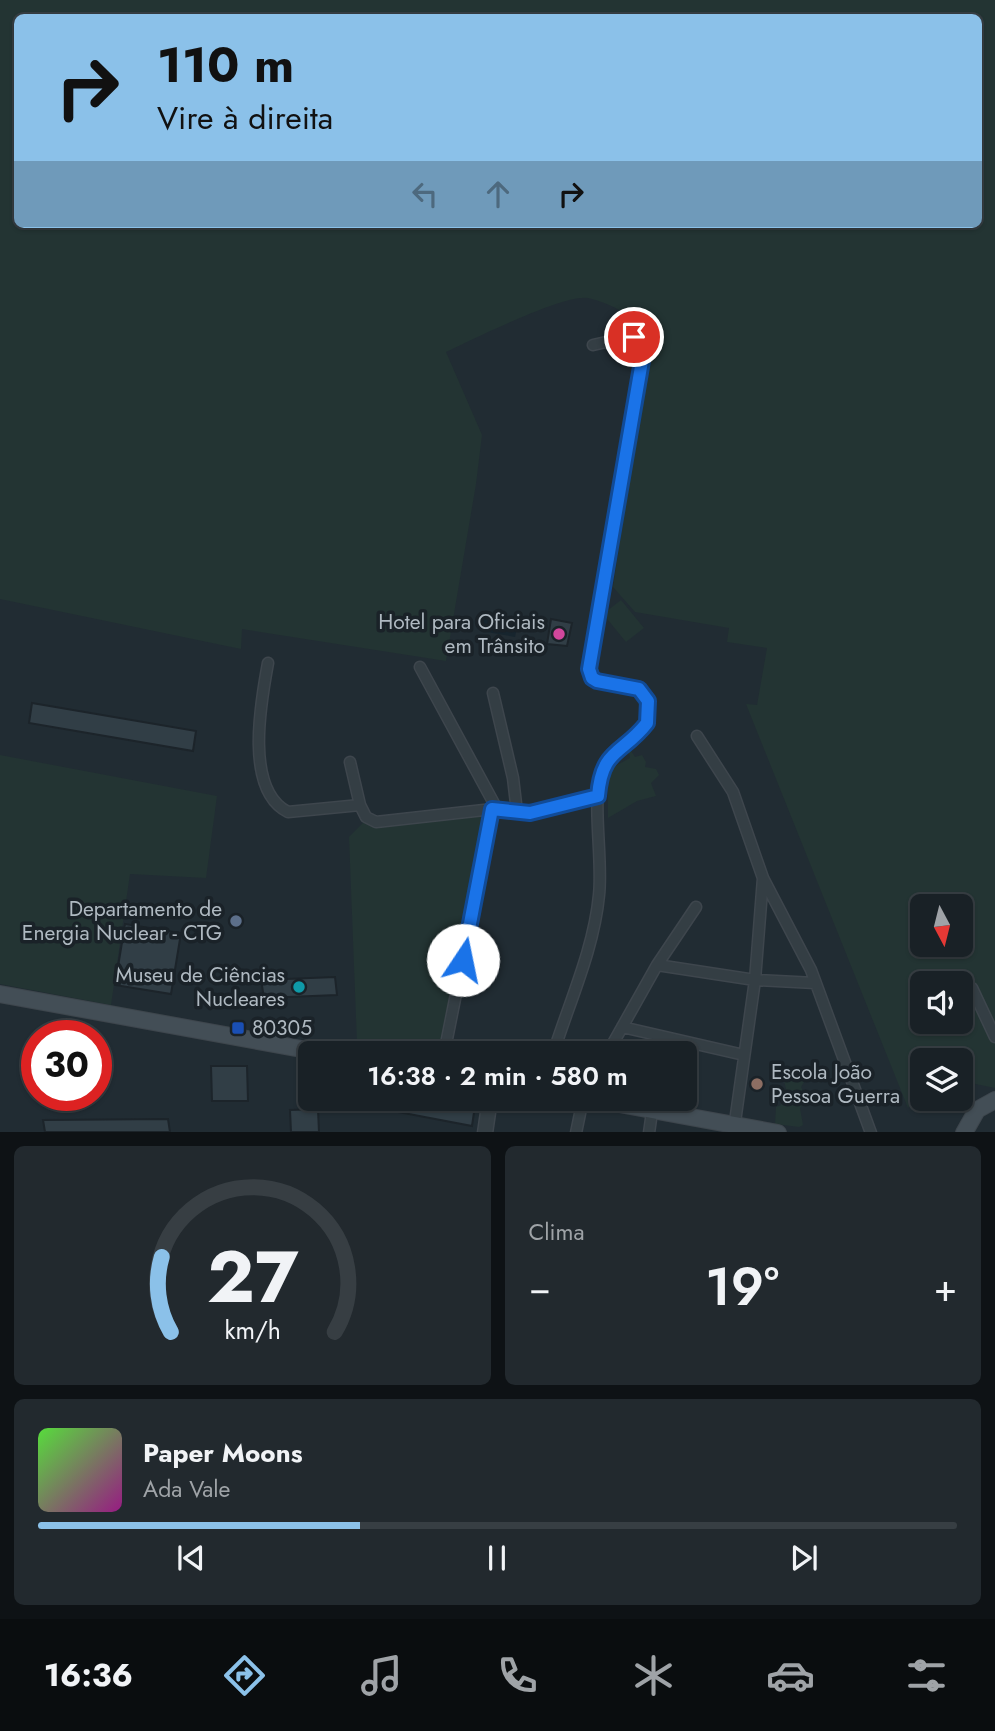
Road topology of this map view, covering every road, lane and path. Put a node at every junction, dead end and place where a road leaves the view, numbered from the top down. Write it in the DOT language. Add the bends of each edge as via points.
graph roads {
  1 [pos="593,345"];
  2 [pos="268,663"];
  3 [pos="420,667"];
  4 [pos="493,693"];
  5 [pos="697,736"];
  6 [pos="350,762"];
  7 [pos="598,796"];
  8 [pos="359,805"];
  9 [pos="495,809"];
  10 [pos="517,811"];
  11 [pos="763,878"];
  12 [pos="696,907"];
  13 [pos="657,965"];
  14 [pos="755,980"];
  15 [pos="815,983"];
  16 [pos="973,990"];
  17 [pos="0,994"];
  18 [pos="622,1027"];
  19 [pos="995,1037"];
  20 [pos="447,1041"];
  21 [pos="556,1041"];
  22 [pos="614,1041"];
  23 [pos="298,1049"];
  24 [pos="744,1055"];
  25 [pos="995,1100"];
  26 [pos="488,1111"];
  27 [pos="580,1111"];
  28 [pos="647,1111"];
  29 [pos="652,1112"];
  30 [pos="734,1129"];
  31 [pos="485,1132"];
  32 [pos="576,1132"];
  33 [pos="649,1132"];
  34 [pos="778,1132"];
  35 [pos="871,1132"];
  36 [pos="964,1132"];
  1 -- 7 [label="street" via="634,337 642,339 644,347 589,669 597,681 639,689 649,709 643,727 603,767"];
  2 -- 8 [label="street" via="258,742 261,769 274,800 281,809 298,813"];
  3 -- 9 [label="street"];
  4 -- 10 [label="street"];
  5 -- 11 [label="street" via="733,792"];
  6 -- 8 [label="street"];
  7 -- 10 [label="street" via="547,810"];
  7 -- 21 [label="street" via="599,899"];
  8 -- 9 [label="street" via="366,817 376,822"];
  9 -- 10 [label="street"];
  9 -- 20 [label="street"];
  11 -- 14 [label="street"];
  11 -- 15 [label="street"];
  12 -- 13 [label="street"];
  13 -- 14 [label="street"];
  13 -- 18 [label="street"];
  14 -- 15 [label="street"];
  14 -- 24 [label="street"];
  15 -- 35 [label="street"];
  16 -- 19 [label="street"];
  17 -- 23 [label="main road"];
  18 -- 22 [label="street"];
  18 -- 24 [label="street"];
  24 -- 30 [label="street"];
  25 -- 36 [label="main road" via="977,1110"];
  26 -- 31 [label="street"];
  27 -- 32 [label="street"];
  28 -- 29 [label="main road"];
  29 -- 30 [label="main road"];
  29 -- 33 [label="street"];
  30 -- 34 [label="main road"];
}
